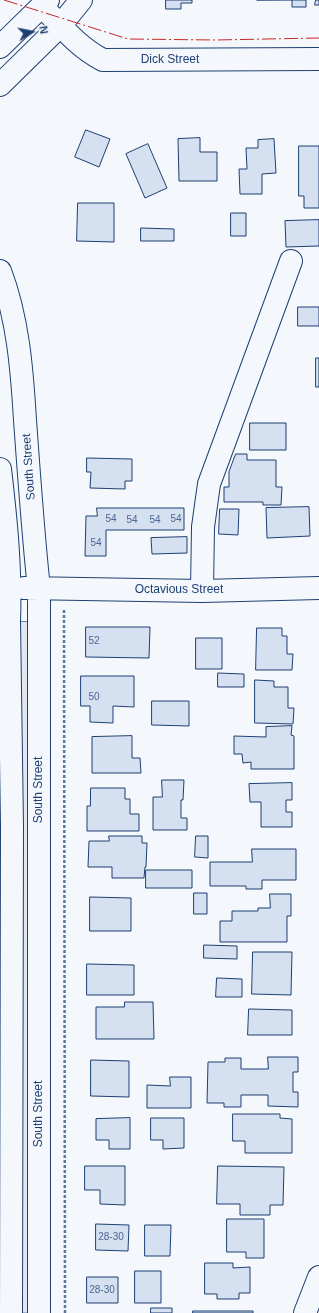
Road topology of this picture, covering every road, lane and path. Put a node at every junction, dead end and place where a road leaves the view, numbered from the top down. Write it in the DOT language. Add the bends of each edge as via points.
graph roads {
  1 [pos="81,0"];
  2 [pos="45,2"];
  3 [pos="60,26"];
  4 [pos="0,47"];
  5 [pos="319,59"];
  6 [pos="0,85"];
  7 [pos="291,261"];
  8 [pos="0,271"];
  9 [pos="0,469"];
  10 [pos="10,588"];
  11 [pos="319,588"];
  12 [pos="39,589"];
  13 [pos="64,589"];
  14 [pos="202,591"];
  15 [pos="6,796"];
  16 [pos="39,809"];
  17 [pos="6,824"];
  18 [pos="11,1255"];
  19 [pos="38,1256"];
  20 [pos="319,1277"];
  21 [pos="11,1313"];
  22 [pos="39,1313"];
  23 [pos="65,1313"];
  24 [pos="305,1313"];
  1 -- 3 [label="street"];
  2 -- 3 [label="street, Dick Street"];
  2 -- 4 [label="street"];
  3 -- 5 [label="street, Dick Street" via="84,50 102,60"];
  3 -- 6 [label="street"];
  7 -- 14 [label="street" via="209,484 203,527"];
  8 -- 12 [label="street, South Street" via="21,359"];
  9 -- 10 [label="street"];
  10 -- 12 [label="street, Octavious Street"];
  10 -- 15 [label="street"];
  11 -- 14 [label="street, Octavious Street"];
  12 -- 13 [label="street, Octavious Street"];
  12 -- 16 [label="street, South Street"];
  13 -- 14 [label="street, Octavious Street"];
  13 -- 23 [label="path"];
  15 -- 16 [label="street"];
  15 -- 17 [label="street"];
  16 -- 17 [label="street"];
  16 -- 19 [label="street, South Street"];
  17 -- 18 [label="street"];
  18 -- 19 [label="street"];
  18 -- 21 [label="street"];
  19 -- 22 [label="street, South Street"];
  20 -- 24 [label="street"];
}
